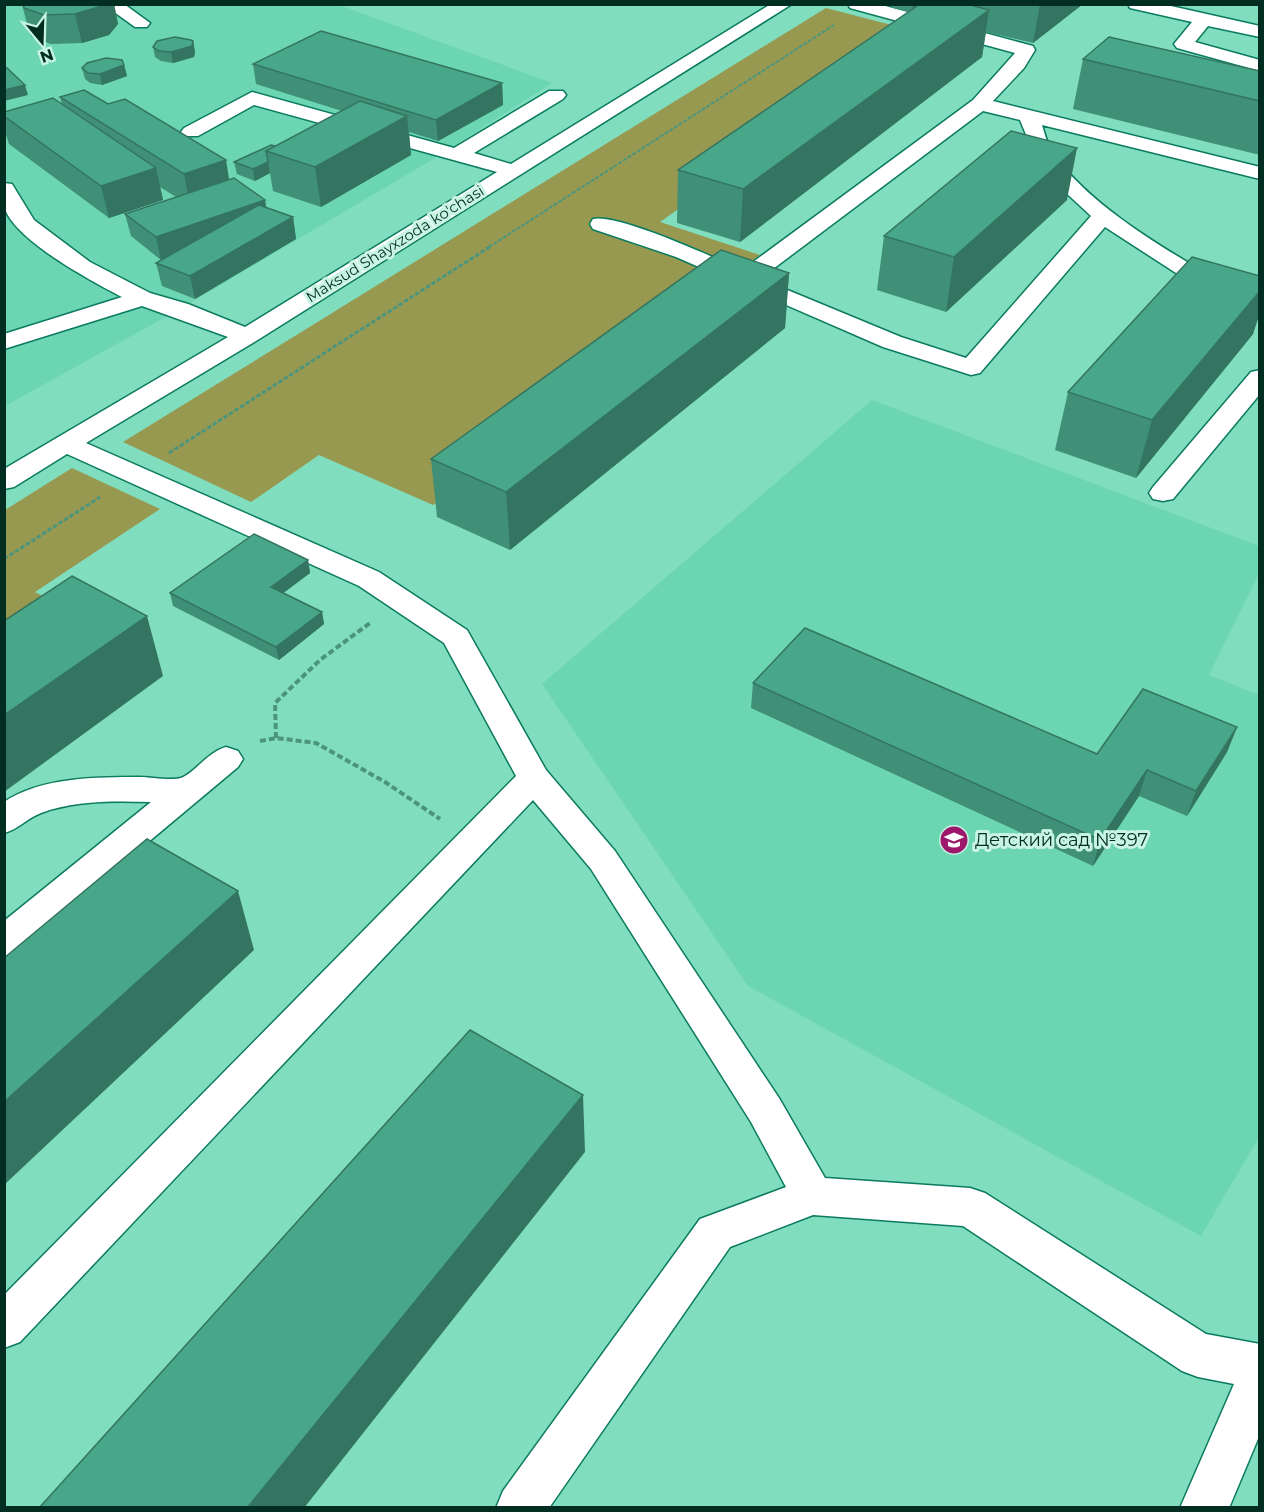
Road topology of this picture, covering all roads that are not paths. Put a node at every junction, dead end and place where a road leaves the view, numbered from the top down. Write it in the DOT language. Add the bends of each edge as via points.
graph roads {
  1 [pos="111,4"];
  2 [pos="784,4"];
  3 [pos="1136,4"];
  4 [pos="859,5"];
  5 [pos="1203,20"];
  6 [pos="141,23"];
  7 [pos="1260,32"];
  8 [pos="1260,66"];
  9 [pos="556,95"];
  10 [pos="980,104"];
  11 [pos="1028,116"];
  12 [pos="191,132"];
  13 [pos="457,154"];
  14 [pos="514,171"];
  15 [pos="1260,173"];
  16 [pos="4,189"];
  17 [pos="1104,216"];
  18 [pos="601,224"];
  19 [pos="15,227"];
  20 [pos="757,270"];
  21 [pos="142,298"];
  22 [pos="1260,312"];
  23 [pos="247,336"];
  24 [pos="4,342"];
  25 [pos="1260,377"];
  26 [pos="66,444"];
  27 [pos="4,481"];
  28 [pos="1163,493"];
  29 [pos="226,759"];
  30 [pos="534,778"];
  31 [pos="188,790"];
  32 [pos="4,822"];
  33 [pos="4,942"];
  34 [pos="813,1196"];
  35 [pos="4,1327"];
  36 [pos="1260,1366"];
  37 [pos="1260,1378"];
  38 [pos="520,1508"];
  39 [pos="1204,1508"];
  1 -- 6 [label="street"];
  2 -- 14 [label="street, Maksud Shayxzoda ko'chasi"];
  3 -- 5 [label="street"];
  4 -- 10 [label="street" via="1026,50"];
  5 -- 7 [label="street"];
  5 -- 8 [label="street" via="1183,44"];
  9 -- 13 [label="street"];
  10 -- 11 [label="street"];
  10 -- 20 [label="street"];
  11 -- 15 [label="street"];
  11 -- 17 [label="street" via="1043,155"];
  12 -- 13 [label="street" via="252,98"];
  13 -- 14 [label="street"];
  14 -- 23 [label="street, Maksud Shayxzoda ko'chasi"];
  16 -- 19 [label="street"];
  17 -- 18 [label="street" via="971,368 892,342 684,252"];
  17 -- 22 [label="street" via="1238,303"];
  19 -- 21 [label="street"];
  21 -- 23 [label="street"];
  21 -- 24 [label="street"];
  23 -- 26 [label="street, Maksud Shayxzoda ko'chasi"];
  25 -- 28 [label="street"];
  26 -- 27 [label="street, Maksud Shayxzoda ko'chasi"];
  26 -- 30 [label="street" via="369,579 456,637"];
  29 -- 31 [label="street"];
  30 -- 34 [label="street" via="603,860 765,1110"];
  30 -- 35 [label="street"];
  31 -- 32 [label="street" via="58,796 25,806"];
  31 -- 33 [label="street"];
  34 -- 36 [label="street" via="970,1207 1198,1355"];
  34 -- 38 [label="street" via="715,1233"];
  37 -- 39 [label="street"];
}
